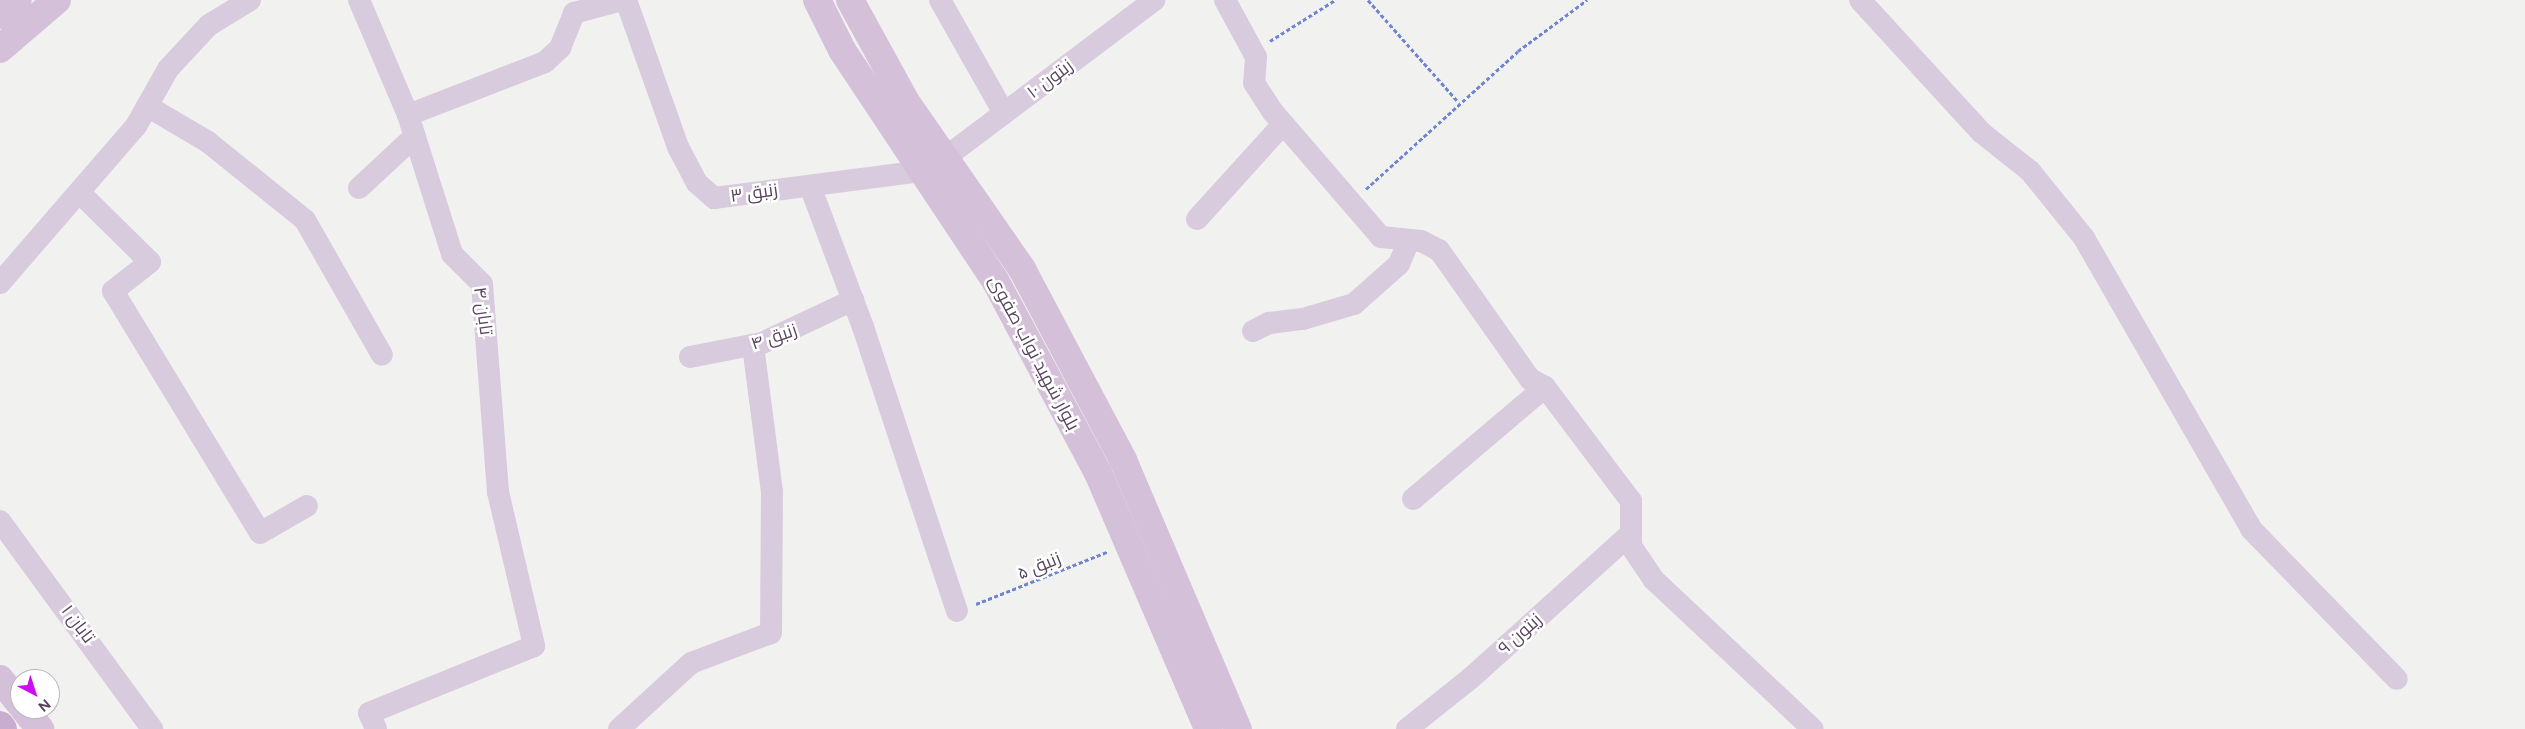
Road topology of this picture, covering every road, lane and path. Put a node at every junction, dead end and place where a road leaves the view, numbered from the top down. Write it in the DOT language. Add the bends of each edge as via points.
graph roads {
  1 [pos="18,0"];
  2 [pos="57,0"];
  3 [pos="250,0"];
  4 [pos="359,0"];
  5 [pos="622,0"];
  6 [pos="626,0"];
  7 [pos="817,0"];
  8 [pos="850,0"];
  9 [pos="940,0"];
  10 [pos="1154,0"];
  11 [pos="1225,0"];
  12 [pos="1335,0"];
  13 [pos="1368,0"];
  14 [pos="1587,0"];
  15 [pos="1860,0"];
  16 [pos="569,7"];
  17 [pos="0,15"];
  18 [pos="3,39"];
  19 [pos="1253,52"];
  20 [pos="1458,102"];
  21 [pos="147,106"];
  22 [pos="895,108"];
  23 [pos="1004,113"];
  24 [pos="408,115"];
  25 [pos="1283,124"];
  26 [pos="415,136"];
  27 [pos="946,158"];
  28 [pos="923,171"];
  29 [pos="810,186"];
  30 [pos="359,188"];
  31 [pos="80,193"];
  32 [pos="1350,202"];
  33 [pos="1197,219"];
  34 [pos="1409,240"];
  35 [pos="0,283"];
  36 [pos="853,300"];
  37 [pos="1253,331"];
  38 [pos="753,345"];
  39 [pos="382,355"];
  40 [pos="690,358"];
  41 [pos="1545,387"];
  42 [pos="1413,498"];
  43 [pos="307,506"];
  44 [pos="0,522"];
  45 [pos="1629,535"];
  46 [pos="1131,542"];
  47 [pos="957,611"];
  48 [pos="0,679"];
  49 [pos="2397,679"];
  50 [pos="10,692"];
  51 [pos="32,719"];
  52 [pos="0,725"];
  53 [pos="3,729"];
  54 [pos="40,729"];
  55 [pos="152,729"];
  56 [pos="376,729"];
  57 [pos="619,729"];
  58 [pos="1208,729"];
  59 [pos="1238,729"];
  60 [pos="1407,729"];
  61 [pos="1813,729"];
  1 -- 17 [label="main road"];
  2 -- 18 [label="main road"];
  3 -- 21 [label="street" via="209,25 168,69"];
  4 -- 24 [label="street, تابان ۴"];
  5 -- 16 [label="street"];
  6 -- 29 [label="street, زنبق ۳" via="678,147 697,183 714,198"];
  7 -- 22 [label="main road, بلوار شهید نواب صفوی"];
  8 -- 22 [label="main road, بلوار شهید نواب صفوی"];
  9 -- 23 [label="street"];
  10 -- 23 [label="street, زیتون ۱۰"];
  11 -- 19 [label="street"];
  12 -- 19 [label="path"];
  13 -- 20 [label="path"];
  14 -- 20 [label="path" via="1518,51"];
  15 -- 49 [label="street" via="1982,133 2030,171 2084,238 2251,529"];
  16 -- 24 [label="street" via="560,48 544,62"];
  19 -- 25 [label="street" via="1254,83"];
  20 -- 32 [label="path" via="1402,160"];
  21 -- 31 [label="street" via="136,126"];
  21 -- 39 [label="street" via="208,142 305,220"];
  22 -- 27 [label="main road, بلوار شهید نواب صفوی"];
  22 -- 28 [label="main road, بلوار شهید نواب صفوی"];
  23 -- 27 [label="street, زیتون ۱۰"];
  24 -- 26 [label="street, تابان ۴"];
  25 -- 32 [label="street"];
  25 -- 33 [label="street"];
  26 -- 30 [label="street"];
  26 -- 56 [label="street, تابان ۴" via="452,254 482,284 498,492 534,646 369,713"];
  27 -- 59 [label="main road, بلوار شهید نواب صفوی" via="1022,269 1123,460"];
  28 -- 29 [label="street, زنبق ۳"];
  28 -- 46 [label="main road, بلوار شهید نواب صفوی" via="996,282"];
  29 -- 36 [label="street"];
  31 -- 35 [label="street"];
  31 -- 43 [label="street" via="150,262 113,291 260,533"];
  32 -- 34 [label="street" via="1381,237"];
  34 -- 37 [label="street" via="1399,264 1354,304 1303,319 1269,323"];
  34 -- 41 [label="street" via="1439,250 1530,379"];
  36 -- 38 [label="street, زنبق ۴" via="803,327"];
  36 -- 47 [label="street"];
  38 -- 40 [label="street, زنبق ۴"];
  38 -- 57 [label="street" via="772,492 771,633 691,663"];
  41 -- 42 [label="street"];
  41 -- 45 [label="street" via="1631,501"];
  44 -- 55 [label="street, تابان ۱"];
  45 -- 60 [label="street, زیتون ۹" via="1472,678"];
  45 -- 61 [label="street" via="1631,546 1653,579"];
  46 -- 47 [label="path, زنبق ۵"];
  46 -- 58 [label="main road, بلوار شهید نواب صفوی"];
  48 -- 50 [label="main road"];
  51 -- 54 [label="main road"];
  52 -- 53 [label="main road"];
}
